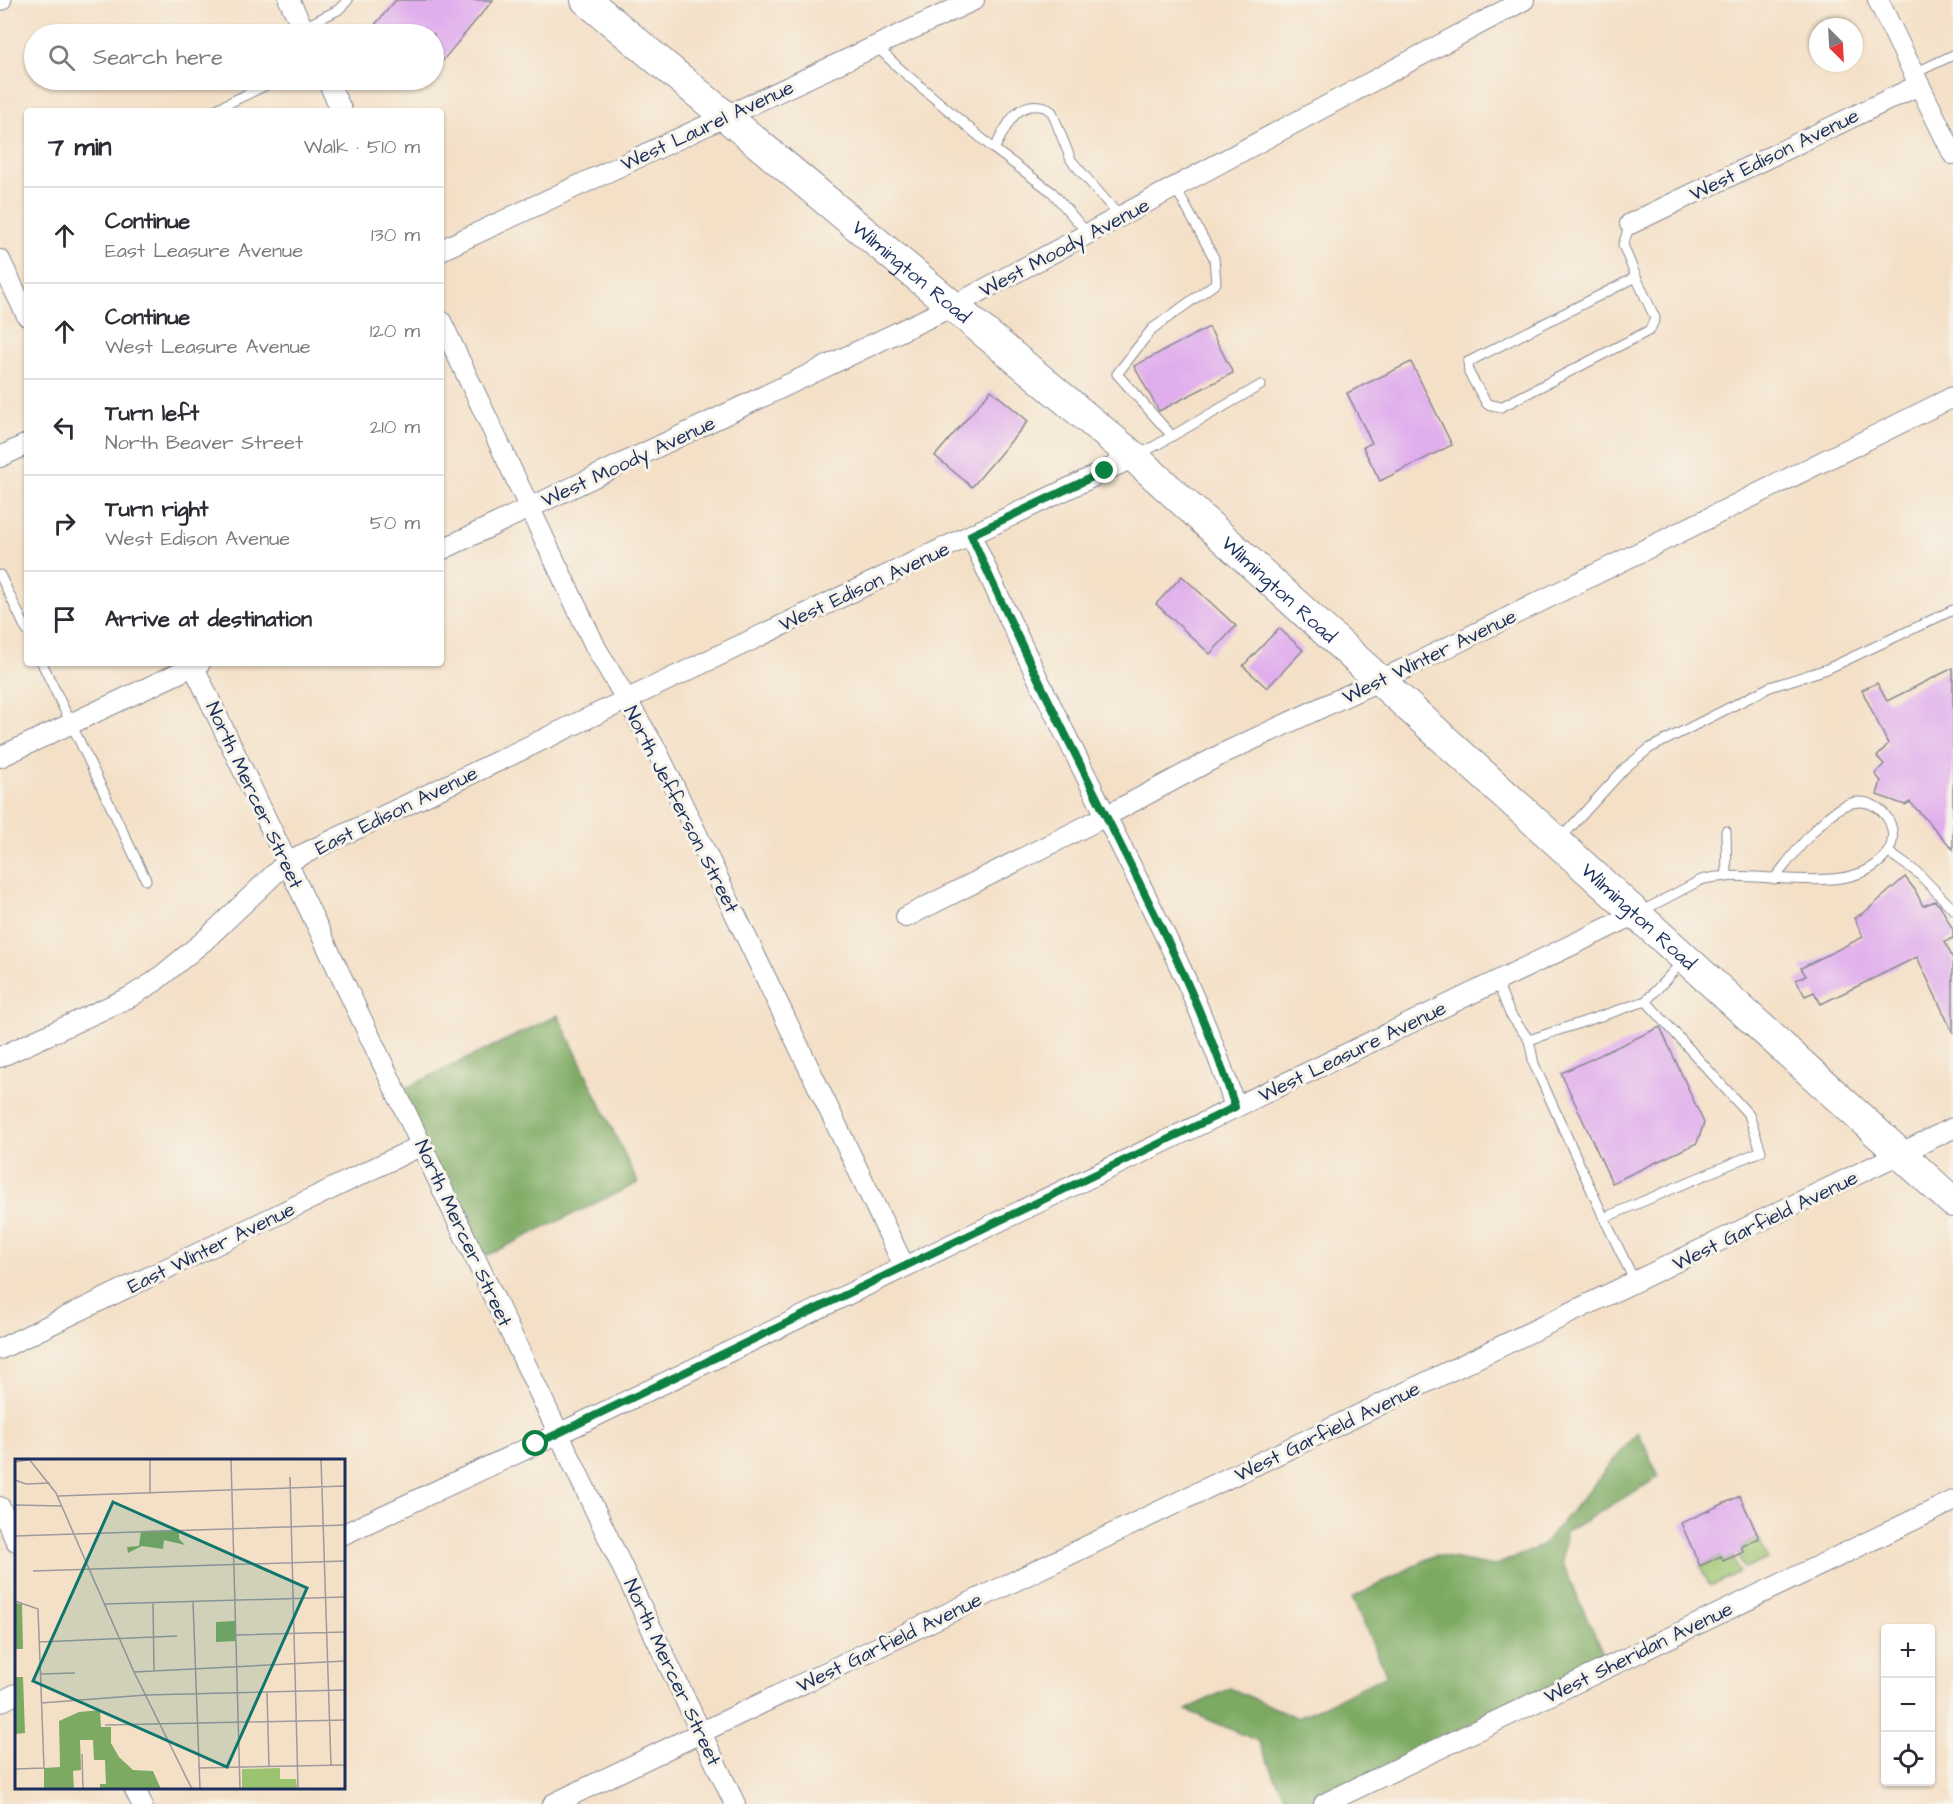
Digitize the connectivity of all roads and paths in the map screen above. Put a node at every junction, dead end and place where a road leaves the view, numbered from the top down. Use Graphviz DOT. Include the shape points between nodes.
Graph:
graph roads {
  1 [pos="289,0"];
  2 [pos="348,0"];
  3 [pos="974,0"];
  4 [pos="1524,0"];
  5 [pos="1878,0"];
  6 [pos="598,6"];
  7 [pos="301,24"];
  8 [pos="315,24"];
  9 [pos="876,46"];
  10 [pos="1953,55"];
  11 [pos="1916,79"];
  12 [pos="256,90"];
  13 [pos="332,90"];
  14 [pos="218,108"];
  15 [pos="341,108"];
  16 [pos="725,117"];
  17 [pos="994,148"];
  18 [pos="1953,154"];
  19 [pos="1175,187"];
  20 [pos="1120,217"];
  21 [pos="1630,224"];
  22 [pos="1088,234"];
  23 [pos="444,249"];
  24 [pos="0,260"];
  25 [pos="1636,277"];
  26 [pos="953,306"];
  27 [pos="24,310"];
  28 [pos="444,327"];
  29 [pos="1261,385"];
  30 [pos="1953,397"];
  31 [pos="1172,436"];
  32 [pos="24,445"];
  33 [pos="0,457"];
  34 [pos="1134,457"];
  35 [pos="530,508"];
  36 [pos="971,535"];
  37 [pos="444,549"];
  38 [pos="0,574"];
  39 [pos="1953,610"];
  40 [pos="24,625"];
  41 [pos="43,666"];
  42 [pos="191,666"];
  43 [pos="196,666"];
  44 [pos="1380,681"];
  45 [pos="626,699"];
  46 [pos="71,724"];
  47 [pos="0,757"];
  48 [pos="1106,816"];
  49 [pos="1726,831"];
  50 [pos="1557,842"];
  51 [pos="1888,852"];
  52 [pos="287,862"];
  53 [pos="1727,877"];
  54 [pos="1774,879"];
  55 [pos="146,880"];
  56 [pos="1953,909"];
  57 [pos="1636,914"];
  58 [pos="906,917"];
  59 [pos="1685,959"];
  60 [pos="1497,982"];
  61 [pos="1646,1000"];
  62 [pos="1529,1040"];
  63 [pos="0,1057"];
  64 [pos="1235,1107"];
  65 [pos="1953,1128"];
  66 [pos="422,1145"];
  67 [pos="1900,1155"];
  68 [pos="1953,1202"];
  69 [pos="1604,1218"];
  70 [pos="904,1266"];
  71 [pos="1635,1282"];
  72 [pos="0,1349"];
  73 [pos="559,1434"];
  74 [pos="1953,1501"];
  75 [pos="0,1507"];
  76 [pos="345,1534"];
  77 [pos="15,1539"];
  78 [pos="15,1694"];
  79 [pos="0,1702"];
  80 [pos="701,1733"];
  81 [pos="134,1789"];
  82 [pos="142,1804"];
  83 [pos="553,1804"];
  84 [pos="735,1804"];
  85 [pos="1323,1804"];
  1 -- 7 [label="street"];
  2 -- 8 [label="lane"];
  3 -- 9 [label="street, West Laurel Avenue"];
  4 -- 19 [label="street, West Moody Avenue"];
  5 -- 11 [label="street"];
  6 -- 16 [label="main road, Wilmington Road"];
  9 -- 16 [label="street, West Laurel Avenue"];
  9 -- 17 [label="lane"];
  10 -- 11 [label="lane"];
  11 -- 18 [label="street"];
  11 -- 21 [label="street, West Edison Avenue"];
  12 -- 14 [label="lane"];
  13 -- 15 [label="street"];
  16 -- 23 [label="street, West Laurel Avenue"];
  16 -- 26 [label="main road, Wilmington Road"];
  17 -- 20 [label="lane" via="1016,111 1027,106 1046,107 1052,112 1071,160"];
  17 -- 22 [label="lane" via="1052,192"];
  19 -- 20 [label="street, West Moody Avenue"];
  19 -- 31 [label="lane" via="1214,258 1216,284 1152,329 1118,374"];
  20 -- 22 [label="street, West Moody Avenue"];
  21 -- 25 [label="lane" via="1623,245"];
  22 -- 26 [label="street, West Moody Avenue"];
  24 -- 27 [label="street"];
  25 -- 25 [label="lane" via="1468,362 1469,373 1487,404 1501,407 1650,330 1655,318"];
  26 -- 34 [label="main road, Wilmington Road"];
  26 -- 35 [label="street, West Moody Avenue"];
  28 -- 35 [label="street, North Jefferson Street"];
  29 -- 31 [label="lane"];
  30 -- 44 [label="street, West Winter Avenue"];
  31 -- 34 [label="lane"];
  32 -- 33 [label="street"];
  34 -- 36 [label="street, West Edison Avenue"];
  34 -- 44 [label="main road, Wilmington Road"];
  35 -- 37 [label="street, West Moody Avenue"];
  35 -- 45 [label="street, North Jefferson Street" via="596,648"];
  36 -- 45 [label="street, West Edison Avenue"];
  36 -- 48 [label="street" via="1006,615"];
  38 -- 40 [label="lane"];
  39 -- 50 [label="lane" via="1827,669 1770,687 1650,748 1626,767"];
  41 -- 46 [label="lane"];
  42 -- 46 [label="street"];
  43 -- 52 [label="street, North Mercer Street"];
  44 -- 48 [label="street, West Winter Avenue" via="1227,752"];
  44 -- 50 [label="main road, Wilmington Road"];
  45 -- 52 [label="street, East Edison Avenue"];
  45 -- 70 [label="street, North Jefferson Street" via="658,753"];
  46 -- 47 [label="street"];
  46 -- 55 [label="lane"];
  48 -- 58 [label="street, West Winter Avenue"];
  48 -- 64 [label="street" via="1204,1019"];
  49 -- 53 [label="lane"];
  50 -- 57 [label="main road, Wilmington Road"];
  51 -- 54 [label="lane" via="1857,874 1827,880"];
  51 -- 54 [label="lane" via="1892,834 1889,822 1870,802 1857,801 1828,816"];
  51 -- 56 [label="lane" via="1917,873"];
  52 -- 63 [label="street, East Edison Avenue" via="204,941 154,982"];
  52 -- 66 [label="street, North Mercer Street"];
  53 -- 54 [label="lane"];
  53 -- 57 [label="lane" via="1701,880"];
  57 -- 59 [label="main road, Wilmington Road"];
  57 -- 60 [label="street, West Leasure Avenue"];
  59 -- 61 [label="lane"];
  59 -- 67 [label="main road, Wilmington Road"];
  60 -- 62 [label="lane" via="1510,1014"];
  60 -- 64 [label="street, West Leasure Avenue"];
  61 -- 62 [label="lane"];
  61 -- 69 [label="lane" via="1749,1115 1761,1151"];
  62 -- 69 [label="lane" via="1534,1064"];
  64 -- 70 [label="street, West Leasure Avenue"];
  65 -- 67 [label="street, West Garfield Avenue"];
  66 -- 72 [label="street, East Winter Avenue"];
  66 -- 73 [label="street, North Mercer Street"];
  67 -- 68 [label="main road, Wilmington Road"];
  67 -- 71 [label="street, West Garfield Avenue"];
  69 -- 71 [label="lane"];
  70 -- 73 [label="street, West Leasure Avenue"];
  71 -- 80 [label="street, West Garfield Avenue"];
  73 -- 76 [label="street, West Leasure Avenue"];
  73 -- 80 [label="street, North Mercer Street"];
  74 -- 85 [label="street, West Sheridan Avenue"];
  75 -- 77 [label="street"];
  78 -- 79 [label="street"];
  80 -- 83 [label="street, West Garfield Avenue"];
  80 -- 84 [label="street, North Mercer Street"];
  81 -- 82 [label="street"];
}
